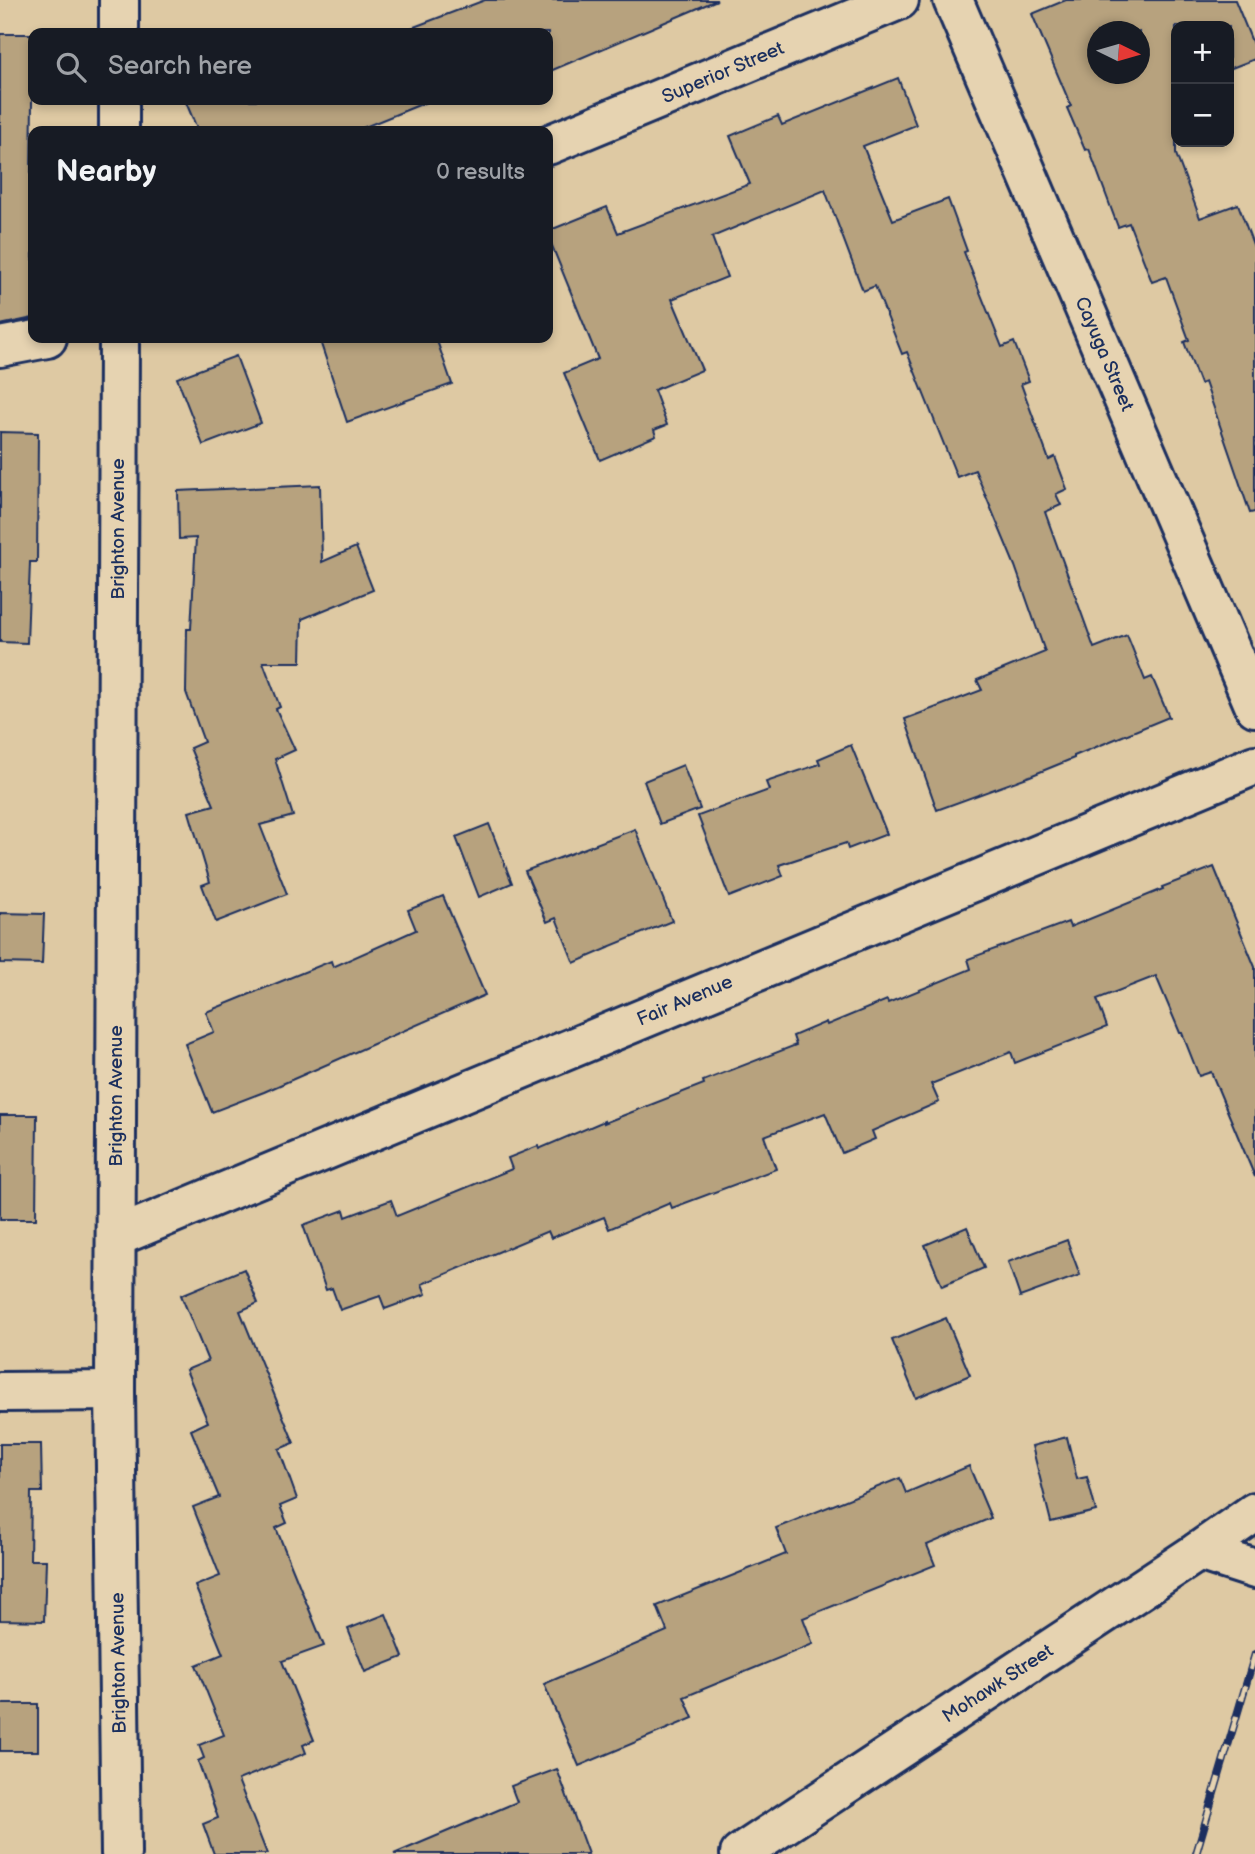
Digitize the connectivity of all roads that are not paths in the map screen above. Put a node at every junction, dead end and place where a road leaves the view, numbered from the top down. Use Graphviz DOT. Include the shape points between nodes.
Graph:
graph roads {
  1 [pos="119,0"];
  2 [pos="899,0"];
  3 [pos="953,0"];
  4 [pos="119,28"];
  5 [pos="119,105"];
  6 [pos="119,126"];
  7 [pos="553,143"];
  8 [pos="28,342"];
  9 [pos="119,343"];
  10 [pos="0,347"];
  11 [pos="1255,707"];
  12 [pos="1255,765"];
  13 [pos="116,1237"];
  14 [pos="115,1391"];
  15 [pos="0,1392"];
  16 [pos="1255,1512"];
  17 [pos="1199,1551"];
  18 [pos="1255,1569"];
  19 [pos="121,1854"];
  20 [pos="740,1854"];
  1 -- 4 [label="street"];
  2 -- 7 [label="street, Superior Street"];
  3 -- 11 [label="street, Cayuga Street"];
  5 -- 6 [label="street"];
  8 -- 10 [label="street"];
  9 -- 13 [label="street, Brighton Avenue"];
  12 -- 13 [label="street, Fair Avenue"];
  13 -- 14 [label="street, Brighton Avenue"];
  14 -- 15 [label="street"];
  14 -- 19 [label="street, Brighton Avenue"];
  16 -- 17 [label="street, Mohawk Street"];
  17 -- 18 [label="street"];
  17 -- 20 [label="street, Mohawk Street"];
}
